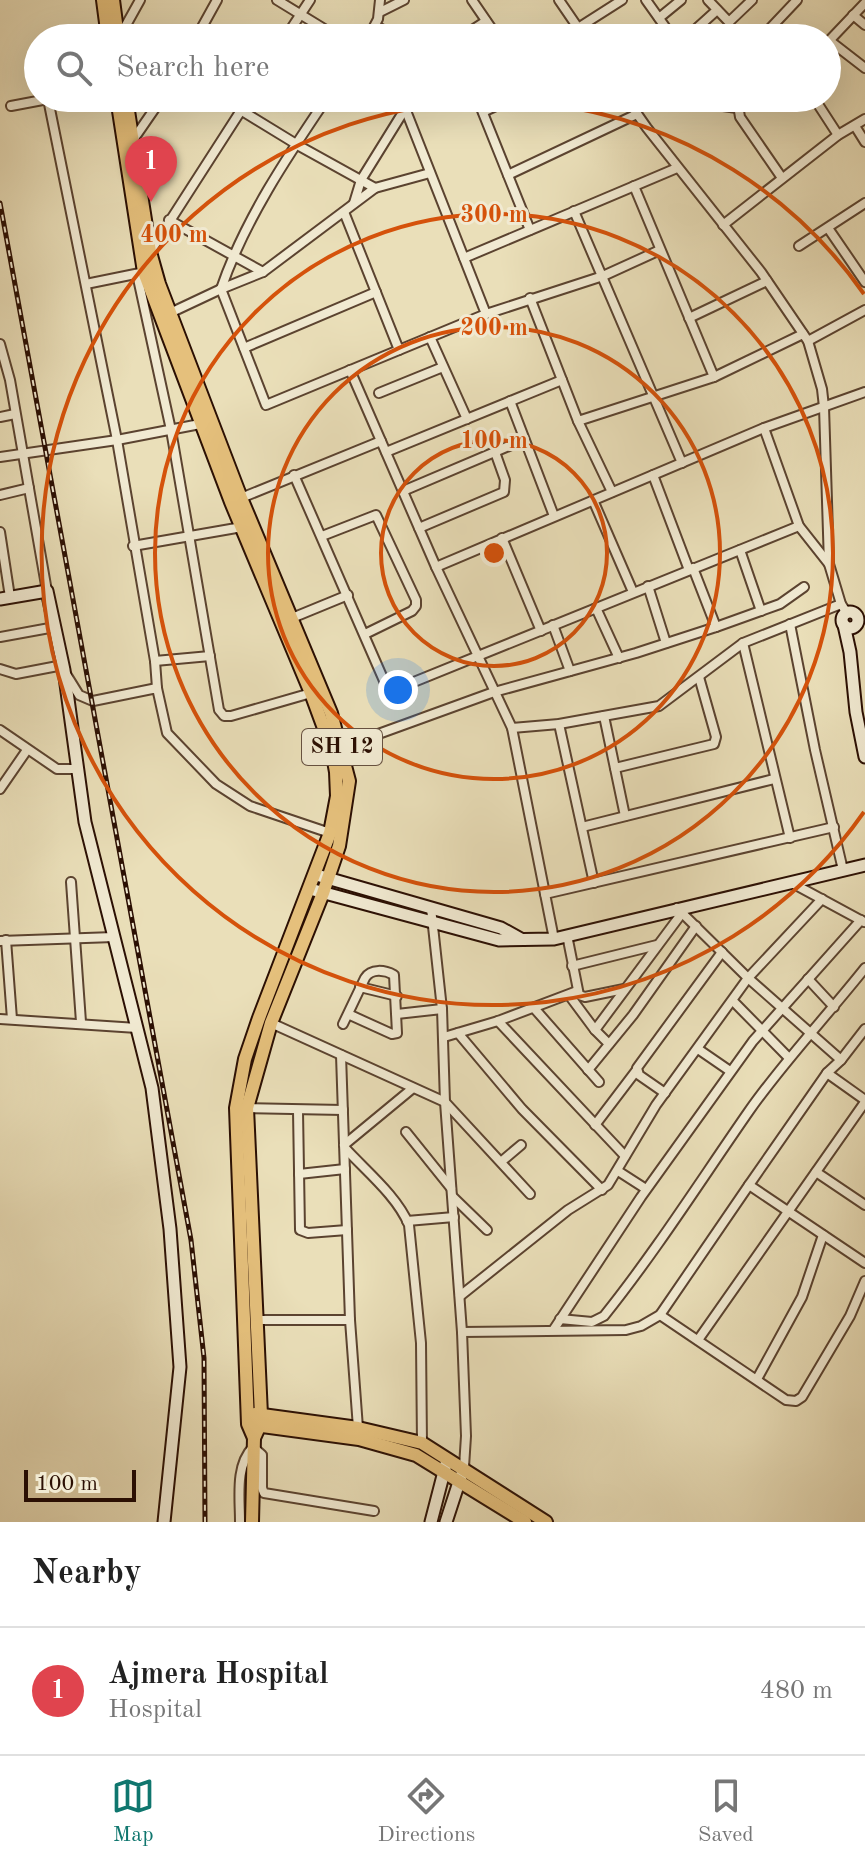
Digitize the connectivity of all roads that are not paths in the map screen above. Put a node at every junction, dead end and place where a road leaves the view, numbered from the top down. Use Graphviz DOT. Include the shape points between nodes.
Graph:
graph roads {
  1 [pos="103,0"];
  2 [pos="113,0"];
  3 [pos="140,0"];
  4 [pos="217,0"];
  5 [pos="277,0"];
  6 [pos="310,0"];
  7 [pos="380,0"];
  8 [pos="404,0"];
  9 [pos="472,0"];
  10 [pos="559,0"];
  11 [pos="622,0"];
  12 [pos="646,0"];
  13 [pos="681,0"];
  14 [pos="708,0"];
  15 [pos="724,0"];
  16 [pos="752,0"];
  17 [pos="797,0"];
  18 [pos="848,0"];
  19 [pos="717,9"];
  20 [pos="859,9"];
  21 [pos="380,12"];
  22 [pos="300,14"];
  23 [pos="659,18"];
  24 [pos="486,21"];
  25 [pos="112,24"];
  26 [pos="116,24"];
  27 [pos="125,24"];
  28 [pos="204,24"];
  29 [pos="294,24"];
  30 [pos="316,24"];
  31 [pos="377,24"];
  32 [pos="481,24"];
  33 [pos="488,24"];
  34 [pos="575,24"];
  35 [pos="584,24"];
  36 [pos="663,24"];
  37 [pos="701,24"];
  38 [pos="774,24"];
  39 [pos="865,25"];
  40 [pos="841,28"];
  41 [pos="841,51"];
  42 [pos="865,68"];
  43 [pos="24,103"];
  44 [pos="11,106"];
  45 [pos="53,112"];
  46 [pos="119,112"];
  47 [pos="128,112"];
  48 [pos="153,112"];
  49 [pos="241,112"];
  50 [pos="245,112"];
  51 [pos="317,112"];
  52 [pos="403,112"];
  53 [pos="406,112"];
  54 [pos="483,112"];
  55 [pos="739,112"];
  56 [pos="823,112"];
  57 [pos="637,114"];
  58 [pos="865,119"];
  59 [pos="855,126"];
  60 [pos="838,135"];
  61 [pos="133,141"];
  62 [pos="865,142"];
  63 [pos="295,144"];
  64 [pos="677,168"];
  65 [pos="430,173"];
  66 [pos="508,175"];
  67 [pos="782,178"];
  68 [pos="361,180"];
  69 [pos="634,186"];
  70 [pos="375,188"];
  71 [pos="865,203"];
  72 [pos="353,204"];
  73 [pos="574,211"];
  74 [pos="344,212"];
  75 [pos="169,220"];
  76 [pos="723,225"];
  77 [pos="828,228"];
  78 [pos="530,230"];
  79 [pos="799,246"];
  80 [pos="660,250"];
  81 [pos="150,252"];
  82 [pos="232,255"];
  83 [pos="464,258"];
  84 [pos="263,272"];
  85 [pos="141,273"];
  86 [pos="603,276"];
  87 [pos="767,281"];
  88 [pos="865,282"];
  89 [pos="86,284"];
  90 [pos="221,289"];
  91 [pos="376,292"];
  92 [pos="530,298"];
  93 [pos="865,310"];
  94 [pos="170,313"];
  95 [pos="486,314"];
  96 [pos="689,318"];
  97 [pos="430,337"];
  98 [pos="805,338"];
  99 [pos="0,344"];
  100 [pos="244,348"];
  101 [pos="399,350"];
  102 [pos="443,367"];
  103 [pos="350,370"];
  104 [pos="714,377"];
  105 [pos="5,380"];
  106 [pos="562,380"];
  107 [pos="865,392"];
  108 [pos="379,393"];
  109 [pos="654,396"];
  110 [pos="510,401"];
  111 [pos="824,407"];
  112 [pos="15,414"];
  113 [pos="0,417"];
  114 [pos="467,419"];
  115 [pos="578,421"];
  116 [pos="200,424"];
  117 [pos="764,428"];
  118 [pos="171,430"];
  119 [pos="117,440"];
  120 [pos="523,440"];
  121 [pos="381,441"];
  122 [pos="386,452"];
  123 [pos="495,452"];
  124 [pos="23,453"];
  125 [pos="0,457"];
  126 [pos="682,463"];
  127 [pos="294,475"];
  128 [pos="653,475"];
  129 [pos="29,488"];
  130 [pos="403,491"];
  131 [pos="612,492"];
  132 [pos="0,495"];
  133 [pos="241,498"];
  134 [pos="593,500"];
  135 [pos="554,516"];
  136 [pos="799,526"];
  137 [pos="242,527"];
  138 [pos="419,528"];
  139 [pos="0,532"];
  140 [pos="191,536"];
  141 [pos="322,536"];
  142 [pos="502,538"];
  143 [pos="133,546"];
  144 [pos="740,550"];
  145 [pos="2,560"];
  146 [pos="829,564"];
  147 [pos="436,567"];
  148 [pos="691,569"];
  149 [pos="648,586"];
  150 [pos="804,587"];
  151 [pos="47,591"];
  152 [pos="633,592"];
  153 [pos="348,595"];
  154 [pos="5,598"];
  155 [pos="865,605"];
  156 [pos="596,608"];
  157 [pos="761,611"];
  158 [pos="847,613"];
  159 [pos="292,618"];
  160 [pos="790,624"];
  161 [pos="553,625"];
  162 [pos="55,627"];
  163 [pos="716,627"];
  164 [pos="541,631"];
  165 [pos="365,634"];
  166 [pos="0,637"];
  167 [pos="666,643"];
  168 [pos="743,643"];
  169 [pos="210,656"];
  170 [pos="477,657"];
  171 [pos="619,658"];
  172 [pos="155,661"];
  173 [pos="63,668"];
  174 [pos="0,669"];
  175 [pos="570,671"];
  176 [pos="699,677"];
  177 [pos="157,688"];
  178 [pos="311,693"];
  179 [pos="495,695"];
  180 [pos="604,716"];
  181 [pos="559,724"];
  182 [pos="512,728"];
  183 [pos="0,730"];
  184 [pos="337,748"];
  185 [pos="27,750"];
  186 [pos="865,757"];
  187 [pos="615,768"];
  188 [pos="78,769"];
  189 [pos="774,779"];
  190 [pos="0,789"];
  191 [pos="625,816"];
  192 [pos="582,827"];
  193 [pos="834,827"];
  194 [pos="330,833"];
  195 [pos="790,838"];
  196 [pos="865,866"];
  197 [pos="843,870"];
  198 [pos="322,876"];
  199 [pos="71,882"];
  200 [pos="791,882"];
  201 [pos="594,883"];
  202 [pos="310,889"];
  203 [pos="323,893"];
  204 [pos="545,894"];
  205 [pos="822,899"];
  206 [pos="431,908"];
  207 [pos="679,910"];
  208 [pos="863,921"];
  209 [pos="432,924"];
  210 [pos="696,926"];
  211 [pos="567,935"];
  212 [pos="114,937"];
  213 [pos="74,938"];
  214 [pos="521,939"];
  215 [pos="554,939"];
  216 [pos="3,940"];
  217 [pos="658,945"];
  218 [pos="722,952"];
  219 [pos="572,966"];
  220 [pos="865,968"];
  221 [pos="748,978"];
  222 [pos="808,979"];
  223 [pos="360,987"];
  224 [pos="625,989"];
  225 [pos="573,993"];
  226 [pos="397,996"];
  227 [pos="733,1001"];
  228 [pos="781,1007"];
  229 [pos="834,1007"];
  230 [pos="534,1008"];
  231 [pos="442,1009"];
  232 [pos="348,1014"];
  233 [pos="397,1014"];
  234 [pos="12,1019"];
  235 [pos="0,1021"];
  236 [pos="498,1021"];
  237 [pos="81,1022"];
  238 [pos="271,1023"];
  239 [pos="343,1024"];
  240 [pos="137,1028"];
  241 [pos="865,1029"];
  242 [pos="595,1030"];
  243 [pos="762,1030"];
  244 [pos="458,1033"];
  245 [pos="812,1034"];
  246 [pos="444,1037"];
  247 [pos="609,1044"];
  248 [pos="698,1049"];
  249 [pos="341,1055"];
  250 [pos="789,1058"];
  251 [pos="841,1060"];
  252 [pos="588,1070"];
  253 [pos="636,1071"];
  254 [pos="730,1071"];
  255 [pos="827,1073"];
  256 [pos="599,1082"];
  257 [pos="413,1088"];
  258 [pos="665,1093"];
  259 [pos="865,1101"];
  260 [pos="445,1102"];
  261 [pos="247,1108"];
  262 [pos="343,1110"];
  263 [pos="298,1111"];
  264 [pos="595,1125"];
  265 [pos="406,1132"];
  266 [pos="521,1145"];
  267 [pos="344,1146"];
  268 [pos="625,1156"];
  269 [pos="502,1161"];
  270 [pos="345,1169"];
  271 [pos="618,1171"];
  272 [pos="816,1172"];
  273 [pos="299,1174"];
  274 [pos="749,1185"];
  275 [pos="646,1189"];
  276 [pos="602,1190"];
  277 [pos="452,1193"];
  278 [pos="530,1194"];
  279 [pos="865,1205"];
  280 [pos="787,1211"];
  281 [pos="454,1217"];
  282 [pos="407,1221"];
  283 [pos="347,1230"];
  284 [pos="487,1230"];
  285 [pos="823,1235"];
  286 [pos="865,1263"];
  287 [pos="865,1281"];
  288 [pos="460,1296"];
  289 [pos="660,1315"];
  290 [pos="560,1319"];
  291 [pos="257,1320"];
  292 [pos="350,1320"];
  293 [pos="554,1329"];
  294 [pos="462,1332"];
  295 [pos="698,1340"];
  296 [pos="757,1379"];
  297 [pos="254,1420"];
  298 [pos="358,1428"];
  299 [pos="254,1443"];
  300 [pos="422,1443"];
  301 [pos="448,1458"];
  302 [pos="464,1467"];
  303 [pos="443,1472"];
  304 [pos="459,1482"];
  305 [pos="374,1511"];
  306 [pos="164,1522"];
  307 [pos="240,1522"];
  308 [pos="252,1522"];
  309 [pos="431,1522"];
  310 [pos="446,1522"];
  311 [pos="525,1522"];
  312 [pos="546,1522"];
  1 -- 25 [label="main road"];
  2 -- 26 [label="main road"];
  3 -- 27 [label="street"];
  4 -- 28 [label="street"];
  5 -- 22 [label="street"];
  6 -- 22 [label="street"];
  7 -- 21 [label="street"];
  8 -- 21 [label="street"];
  9 -- 24 [label="street"];
  10 -- 34 [label="street"];
  11 -- 35 [label="street"];
  12 -- 23 [label="street"];
  13 -- 23 [label="street"];
  14 -- 19 [label="street"];
  15 -- 19 [label="street"];
  16 -- 19 [label="street" via="731,21"];
  17 -- 38 [label="street"];
  18 -- 20 [label="street"];
  19 -- 37 [label="street"];
  20 -- 39 [label="street"];
  20 -- 40 [label="street"];
  21 -- 31 [label="street"];
  22 -- 29 [label="street"];
  22 -- 30 [label="street"];
  23 -- 36 [label="street"];
  24 -- 32 [label="street"];
  24 -- 33 [label="street"];
  41 -- 42 [label="street"];
  43 -- 44 [label="street"];
  45 -- 89 [label="street"];
  46 -- 85 [label="main road, SH 12"];
  47 -- 61 [label="main road, SH 12"];
  48 -- 61 [label="street"];
  49 -- 75 [label="street"];
  50 -- 63 [label="street"];
  51 -- 63 [label="street"];
  52 -- 68 [label="street"];
  53 -- 65 [label="street"];
  54 -- 66 [label="street"];
  55 -- 67 [label="street"];
  56 -- 60 [label="street"];
  57 -- 64 [label="street"];
  57 -- 66 [label="street"];
  58 -- 59 [label="street"];
  59 -- 60 [label="street"];
  59 -- 62 [label="street"];
  60 -- 67 [label="street"];
  61 -- 81 [label="main road, SH 12"];
  63 -- 68 [label="street"];
  63 -- 82 [label="street"];
  64 -- 69 [label="street"];
  64 -- 76 [label="street"];
  65 -- 70 [label="street"];
  65 -- 83 [label="street"];
  66 -- 78 [label="street"];
  67 -- 76 [label="street"];
  68 -- 70 [label="street"];
  68 -- 72 [label="street"];
  69 -- 73 [label="street"];
  69 -- 80 [label="street"];
  70 -- 72 [label="street"];
  71 -- 77 [label="street"];
  72 -- 74 [label="street"];
  73 -- 78 [label="street"];
  73 -- 86 [label="street"];
  74 -- 84 [label="street"];
  74 -- 91 [label="street"];
  75 -- 81 [label="street"];
  75 -- 82 [label="street"];
  76 -- 87 [label="street"];
  77 -- 79 [label="street"];
  77 -- 88 [label="street"];
  78 -- 83 [label="street"];
  80 -- 86 [label="street"];
  80 -- 96 [label="street"];
  81 -- 94 [label="main road, SH 12"];
  82 -- 84 [label="street"];
  82 -- 90 [label="street"];
  83 -- 95 [label="street"];
  84 -- 90 [label="street"];
  85 -- 89 [label="street"];
  85 -- 116 [label="main road, SH 12"];
  85 -- 118 [label="street"];
  86 -- 92 [label="street"];
  86 -- 109 [label="street"];
  87 -- 96 [label="street"];
  87 -- 98 [label="street"];
  89 -- 119 [label="street"];
  90 -- 94 [label="street"];
  90 -- 100 [label="street"];
  91 -- 100 [label="street"];
  91 -- 101 [label="street"];
  92 -- 95 [label="street"];
  92 -- 106 [label="street"];
  93 -- 98 [label="street"];
  94 -- 133 [label="main road, SH 12"];
  95 -- 97 [label="street"];
  96 -- 104 [label="street"];
  97 -- 101 [label="street"];
  97 -- 102 [label="street"];
  98 -- 104 [label="street"];
  98 -- 111 [label="street"];
  99 -- 105 [label="street"];
  100 -- 103 [label="street" via="266,405"];
  101 -- 103 [label="street"];
  102 -- 108 [label="street"];
  102 -- 114 [label="street"];
  103 -- 121 [label="street"];
  104 -- 109 [label="street"];
  105 -- 112 [label="street"];
  106 -- 110 [label="street"];
  106 -- 115 [label="street"];
  107 -- 111 [label="street"];
  109 -- 115 [label="street"];
  109 -- 126 [label="street"];
  110 -- 114 [label="street"];
  110 -- 120 [label="street"];
  111 -- 117 [label="street"];
  111 -- 146 [label="street"];
  112 -- 113 [label="street"];
  112 -- 124 [label="street"];
  114 -- 122 [label="street"];
  115 -- 131 [label="street"];
  116 -- 118 [label="street"];
  116 -- 137 [label="main road, SH 12"];
  117 -- 126 [label="street"];
  117 -- 136 [label="street"];
  118 -- 119 [label="street"];
  118 -- 140 [label="street"];
  119 -- 124 [label="street"];
  119 -- 143 [label="street"];
  120 -- 123 [label="street"];
  120 -- 135 [label="street"];
  121 -- 122 [label="street"];
  121 -- 127 [label="street"];
  122 -- 130 [label="street"];
  123 -- 130 [label="street"];
  123 -- 138 [label="street" via="504,492"];
  124 -- 125 [label="street"];
  124 -- 129 [label="street"];
  126 -- 128 [label="street"];
  127 -- 133 [label="street"];
  127 -- 141 [label="street"];
  128 -- 131 [label="street"];
  128 -- 148 [label="street"];
  129 -- 132 [label="street"];
  129 -- 151 [label="street"];
  130 -- 138 [label="street"];
  131 -- 134 [label="street"];
  133 -- 159 [label="main road, SH 12"];
  134 -- 135 [label="street"];
  134 -- 152 [label="street"];
  135 -- 142 [label="street"];
  136 -- 144 [label="street"];
  136 -- 146 [label="street"];
  137 -- 140 [label="street"];
  137 -- 178 [label="main road, SH 12"];
  138 -- 147 [label="street"];
  139 -- 145 [label="street"];
  140 -- 143 [label="street"];
  140 -- 169 [label="street"];
  141 -- 153 [label="street"];
  141 -- 165 [label="street" via="376,515 416,600 414,609"];
  142 -- 147 [label="street"];
  142 -- 164 [label="street"];
  143 -- 172 [label="street"];
  144 -- 148 [label="street"];
  144 -- 157 [label="street"];
  145 -- 154 [label="street"];
  146 -- 158 [label="street"];
  147 -- 170 [label="street"];
  148 -- 149 [label="street"];
  148 -- 163 [label="street"];
  149 -- 152 [label="street"];
  149 -- 167 [label="street"];
  150 -- 157 [label="street"];
  151 -- 154 [label="street"];
  151 -- 162 [label="street"];
  152 -- 156 [label="street"];
  153 -- 159 [label="street"];
  153 -- 165 [label="street"];
  155 -- 158 [label="street"];
  156 -- 161 [label="street"];
  156 -- 171 [label="street"];
  157 -- 163 [label="street"];
  158 -- 160 [label="street"];
  158 -- 186 [label="street"];
  159 -- 184 [label="main road, SH 12" via="322,688"];
  160 -- 168 [label="street"];
  160 -- 193 [label="street"];
  161 -- 164 [label="street"];
  161 -- 175 [label="street"];
  162 -- 166 [label="street"];
  162 -- 173 [label="street"];
  163 -- 167 [label="street"];
  164 -- 170 [label="street"];
  165 -- 170 [label="street" via="391,690"];
  167 -- 171 [label="street"];
  168 -- 176 [label="street"];
  168 -- 189 [label="street"];
  169 -- 172 [label="street"];
  169 -- 178 [label="street" via="224,716"];
  170 -- 179 [label="street"];
  171 -- 175 [label="street"];
  172 -- 177 [label="street"];
  173 -- 174 [label="street" via="16,674"];
  173 -- 177 [label="street" via="79,695 93,701"];
  173 -- 188 [label="street"];
  175 -- 179 [label="street"];
  176 -- 180 [label="street" via="659,706"];
  176 -- 187 [label="street" via="714,744"];
  177 -- 194 [label="street" via="167,733 216,784 250,806"];
  178 -- 184 [label="main road, SH 12"];
  179 -- 182 [label="street"];
  179 -- 184 [label="street"];
  180 -- 181 [label="street"];
  180 -- 187 [label="street"];
  181 -- 182 [label="street"];
  181 -- 192 [label="street"];
  182 -- 204 [label="street"];
  183 -- 185 [label="street"];
  184 -- 194 [label="main road, SH 12"];
  184 -- 198 [label="main road, SH 12" via="349,797 339,846"];
  185 -- 188 [label="street" via="60,769"];
  185 -- 190 [label="street"];
  187 -- 191 [label="street"];
  188 -- 212 [label="street" via="85,822"];
  189 -- 191 [label="street"];
  189 -- 195 [label="street"];
  191 -- 192 [label="street"];
  192 -- 201 [label="street"];
  193 -- 195 [label="street"];
  193 -- 197 [label="street"];
  194 -- 198 [label="main road, SH 12"];
  195 -- 201 [label="street"];
  196 -- 197 [label="street"];
  197 -- 200 [label="street"];
  198 -- 202 [label="main road, SH 12"];
  198 -- 203 [label="main road, SH 12"];
  198 -- 206 [label="street"];
  199 -- 213 [label="street"];
  200 -- 205 [label="street"];
  200 -- 207 [label="street"];
  201 -- 204 [label="street"];
  202 -- 203 [label="street"];
  202 -- 297 [label="main road, SH 12" via="254,1032 236,1108"];
  203 -- 209 [label="street"];
  203 -- 238 [label="main road, SH 12"];
  204 -- 215 [label="street"];
  205 -- 208 [label="street"];
  205 -- 221 [label="street"];
  206 -- 209 [label="street"];
  206 -- 214 [label="street"];
  207 -- 210 [label="street"];
  207 -- 211 [label="street"];
  207 -- 217 [label="street"];
  208 -- 222 [label="street"];
  209 -- 214 [label="street" via="499,940"];
  209 -- 231 [label="street"];
  210 -- 218 [label="street"];
  210 -- 247 [label="street"];
  211 -- 215 [label="street"];
  211 -- 219 [label="street"];
  212 -- 213 [label="street"];
  212 -- 240 [label="street"];
  213 -- 216 [label="street"];
  213 -- 237 [label="street"];
  214 -- 215 [label="street"];
  216 -- 234 [label="street"];
  217 -- 219 [label="street"];
  217 -- 224 [label="street"];
  218 -- 221 [label="street"];
  218 -- 253 [label="street"];
  219 -- 225 [label="street"];
  220 -- 229 [label="street"];
  221 -- 227 [label="street"];
  221 -- 228 [label="street"];
  222 -- 228 [label="street"];
  222 -- 229 [label="street"];
  223 -- 226 [label="street"];
  223 -- 226 [label="street" via="370,972 389,973 396,978"];
  223 -- 232 [label="street"];
  224 -- 225 [label="street" via="585,997"];
  224 -- 242 [label="street"];
  225 -- 230 [label="street"];
  225 -- 242 [label="street"];
  226 -- 233 [label="street"];
  227 -- 243 [label="street"];
  227 -- 248 [label="street"];
  228 -- 243 [label="street"];
  228 -- 245 [label="street"];
  229 -- 245 [label="street"];
  230 -- 236 [label="street"];
  230 -- 252 [label="street"];
  231 -- 233 [label="street"];
  231 -- 246 [label="street"];
  232 -- 233 [label="street" via="394,1034"];
  232 -- 239 [label="street"];
  234 -- 235 [label="street"];
  234 -- 237 [label="street"];
  236 -- 244 [label="street"];
  236 -- 264 [label="street"];
  237 -- 240 [label="street"];
  238 -- 249 [label="street"];
  238 -- 261 [label="main road, SH 12"];
  240 -- 306 [label="street" via="152,1088 170,1229 180,1367"];
  241 -- 251 [label="street"];
  242 -- 247 [label="street"];
  243 -- 250 [label="street"];
  243 -- 254 [label="street"];
  244 -- 246 [label="street"];
  244 -- 276 [label="street" via="522,1109"];
  245 -- 250 [label="street"];
  245 -- 251 [label="street"];
  246 -- 260 [label="street"];
  247 -- 252 [label="street"];
  248 -- 254 [label="street"];
  248 -- 258 [label="street"];
  249 -- 257 [label="street"];
  249 -- 262 [label="street"];
  250 -- 290 [label="street" via="604,1316 592,1322"];
  251 -- 255 [label="street"];
  252 -- 256 [label="street"];
  253 -- 258 [label="street"];
  253 -- 264 [label="street"];
  254 -- 275 [label="street"];
  255 -- 259 [label="street"];
  255 -- 274 [label="street"];
  257 -- 260 [label="street"];
  257 -- 267 [label="street"];
  258 -- 268 [label="street"];
  259 -- 272 [label="street"];
  260 -- 269 [label="street"];
  260 -- 277 [label="street"];
  261 -- 263 [label="street"];
  261 -- 291 [label="main road, SH 12"];
  262 -- 263 [label="street"];
  262 -- 267 [label="street"];
  263 -- 273 [label="street"];
  264 -- 268 [label="street"];
  265 -- 277 [label="street"];
  266 -- 269 [label="street"];
  267 -- 270 [label="street"];
  267 -- 282 [label="street"];
  268 -- 271 [label="street"];
  269 -- 278 [label="street"];
  270 -- 273 [label="street"];
  270 -- 283 [label="street"];
  271 -- 275 [label="street"];
  271 -- 276 [label="street"];
  272 -- 279 [label="street"];
  272 -- 280 [label="street"];
  273 -- 283 [label="street" via="302,1232"];
  274 -- 280 [label="street"];
  274 -- 289 [label="street"];
  275 -- 290 [label="street"];
  276 -- 288 [label="street" via="568,1210"];
  277 -- 281 [label="street"];
  277 -- 284 [label="street"];
  280 -- 285 [label="street"];
  280 -- 295 [label="street"];
  281 -- 282 [label="street"];
  281 -- 288 [label="street"];
  282 -- 300 [label="street" via="421,1343"];
  283 -- 292 [label="street"];
  285 -- 286 [label="street"];
  285 -- 296 [label="street" via="806,1288"];
  287 -- 296 [label="street" via="802,1397 790,1401"];
  288 -- 294 [label="street"];
  289 -- 293 [label="street" via="626,1330"];
  289 -- 295 [label="street"];
  290 -- 293 [label="street"];
  291 -- 292 [label="street"];
  291 -- 297 [label="main road, SH 12"];
  292 -- 298 [label="street"];
  293 -- 294 [label="street"];
  294 -- 302 [label="street"];
  295 -- 296 [label="street"];
  297 -- 298 [label="main road"];
  297 -- 299 [label="main road"];
  297 -- 303 [label="main road" via="388,1446"];
  298 -- 300 [label="main road"];
  299 -- 305 [label="street" via="262,1455 264,1493"];
  299 -- 307 [label="street" via="242,1463"];
  299 -- 308 [label="main road"];
  300 -- 301 [label="main road"];
  301 -- 302 [label="main road"];
  301 -- 303 [label="street"];
  302 -- 304 [label="street"];
  302 -- 312 [label="main road"];
  303 -- 304 [label="main road"];
  303 -- 309 [label="street"];
  304 -- 310 [label="street"];
  304 -- 311 [label="main road"];
}
